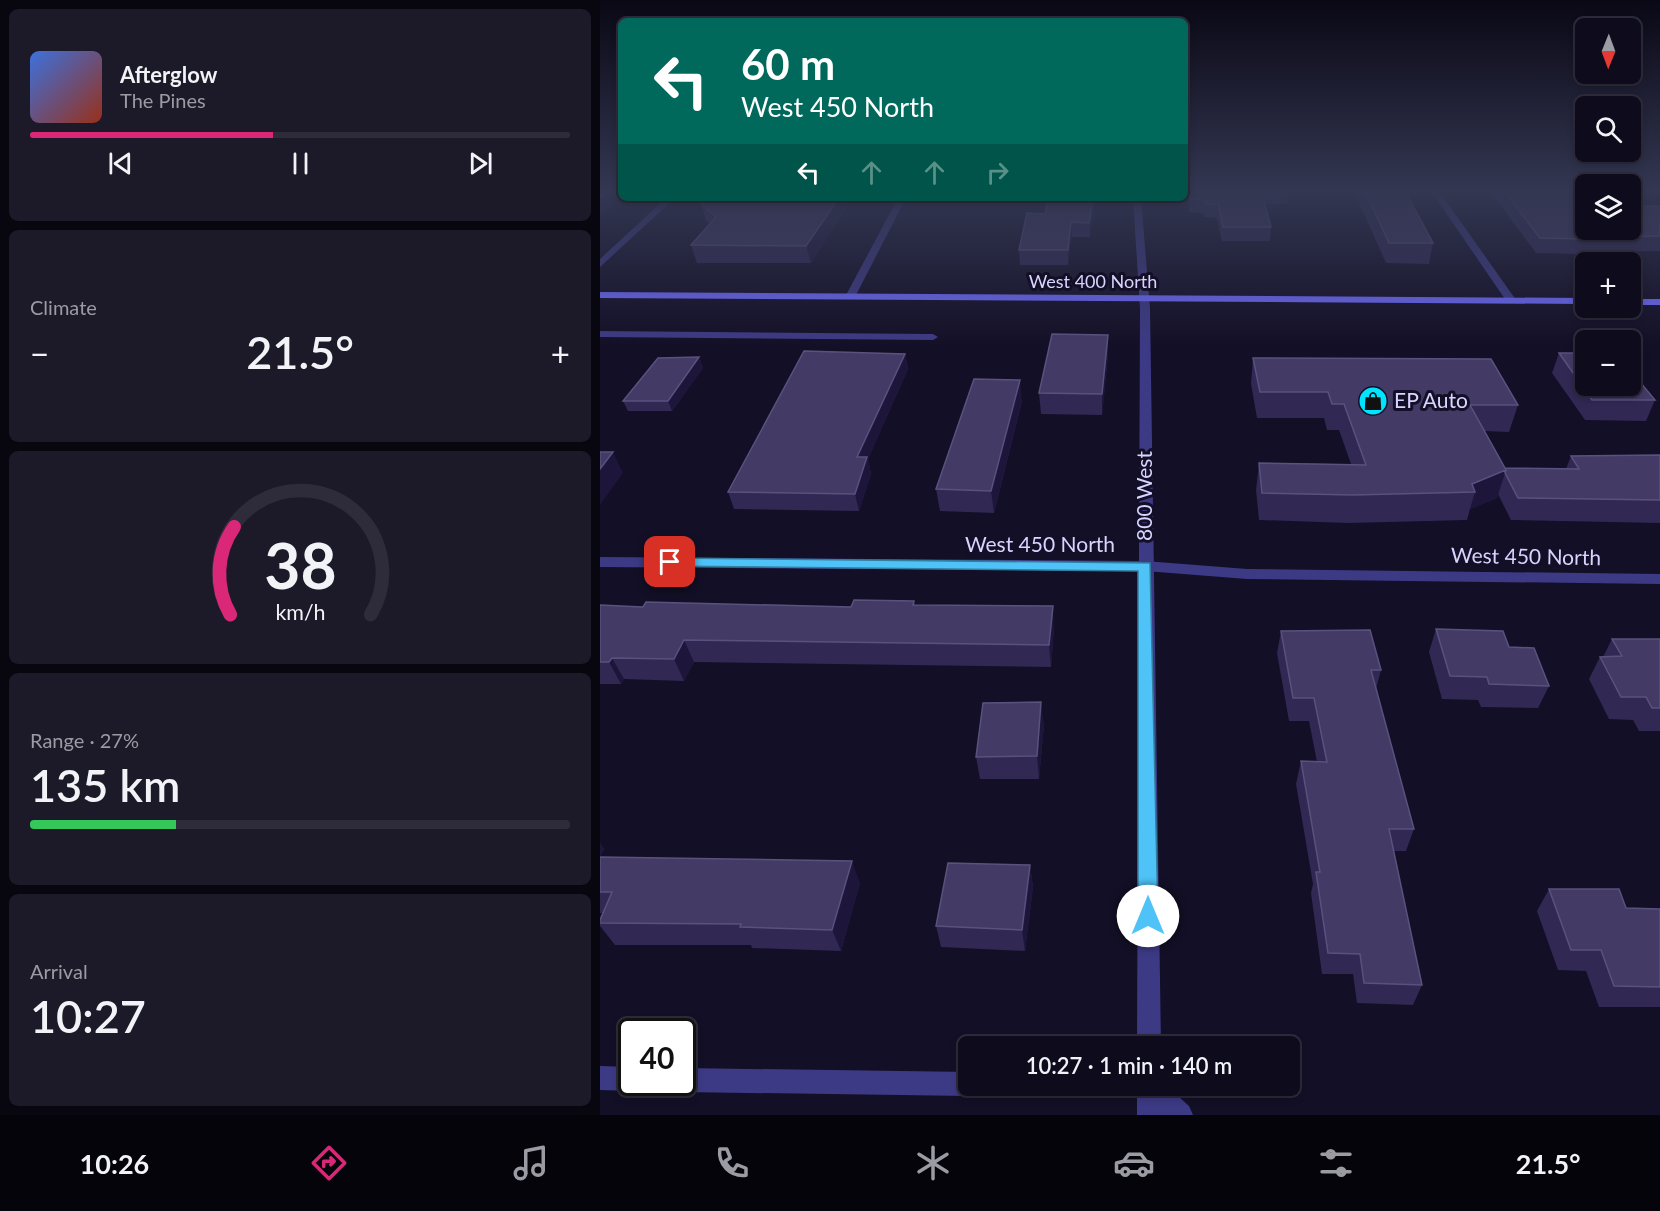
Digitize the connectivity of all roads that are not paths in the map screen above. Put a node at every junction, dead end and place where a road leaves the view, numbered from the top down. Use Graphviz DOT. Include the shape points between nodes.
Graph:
graph roads {
  1 [pos="623,243"];
  2 [pos="878,243"];
  3 [pos="1141,243"];
  4 [pos="1471,243"];
  5 [pos="600,264"];
  6 [pos="600,295"];
  7 [pos="850,297"];
  8 [pos="1145,299"];
  9 [pos="1511,300"];
  10 [pos="1575,301"];
  11 [pos="1641,302"];
  12 [pos="1660,302"];
  13 [pos="600,334"];
  14 [pos="933,337"];
  15 [pos="600,562"];
  16 [pos="1145,566"];
  17 [pos="1660,579"];
  18 [pos="1149,1036"];
  19 [pos="600,1078"];
  20 [pos="618,1079"];
  21 [pos="696,1080"];
  22 [pos="958,1084"];
  23 [pos="1149,1096"];
  24 [pos="1159,1096"];
  25 [pos="1150,1115"];
  26 [pos="1179,1115"];
  1 -- 5 [label="street"];
  2 -- 7 [label="street"];
  3 -- 8 [label="street, 800 West"];
  4 -- 9 [label="street"];
  6 -- 7 [label="main road, West 400 North"];
  7 -- 8 [label="main road, West 400 North"];
  8 -- 9 [label="main road, West 400 North"];
  8 -- 16 [label="street, 800 West"];
  9 -- 10 [label="main road, West 400 North"];
  11 -- 12 [label="main road"];
  13 -- 14 [label="street"];
  15 -- 16 [label="street, West 450 North"];
  16 -- 17 [label="street, West 450 North" via="1247,574"];
  16 -- 18 [label="street, 800 West"];
  19 -- 20 [label="street"];
  21 -- 22 [label="street"];
  23 -- 25 [label="street"];
  24 -- 26 [label="street"];
}
